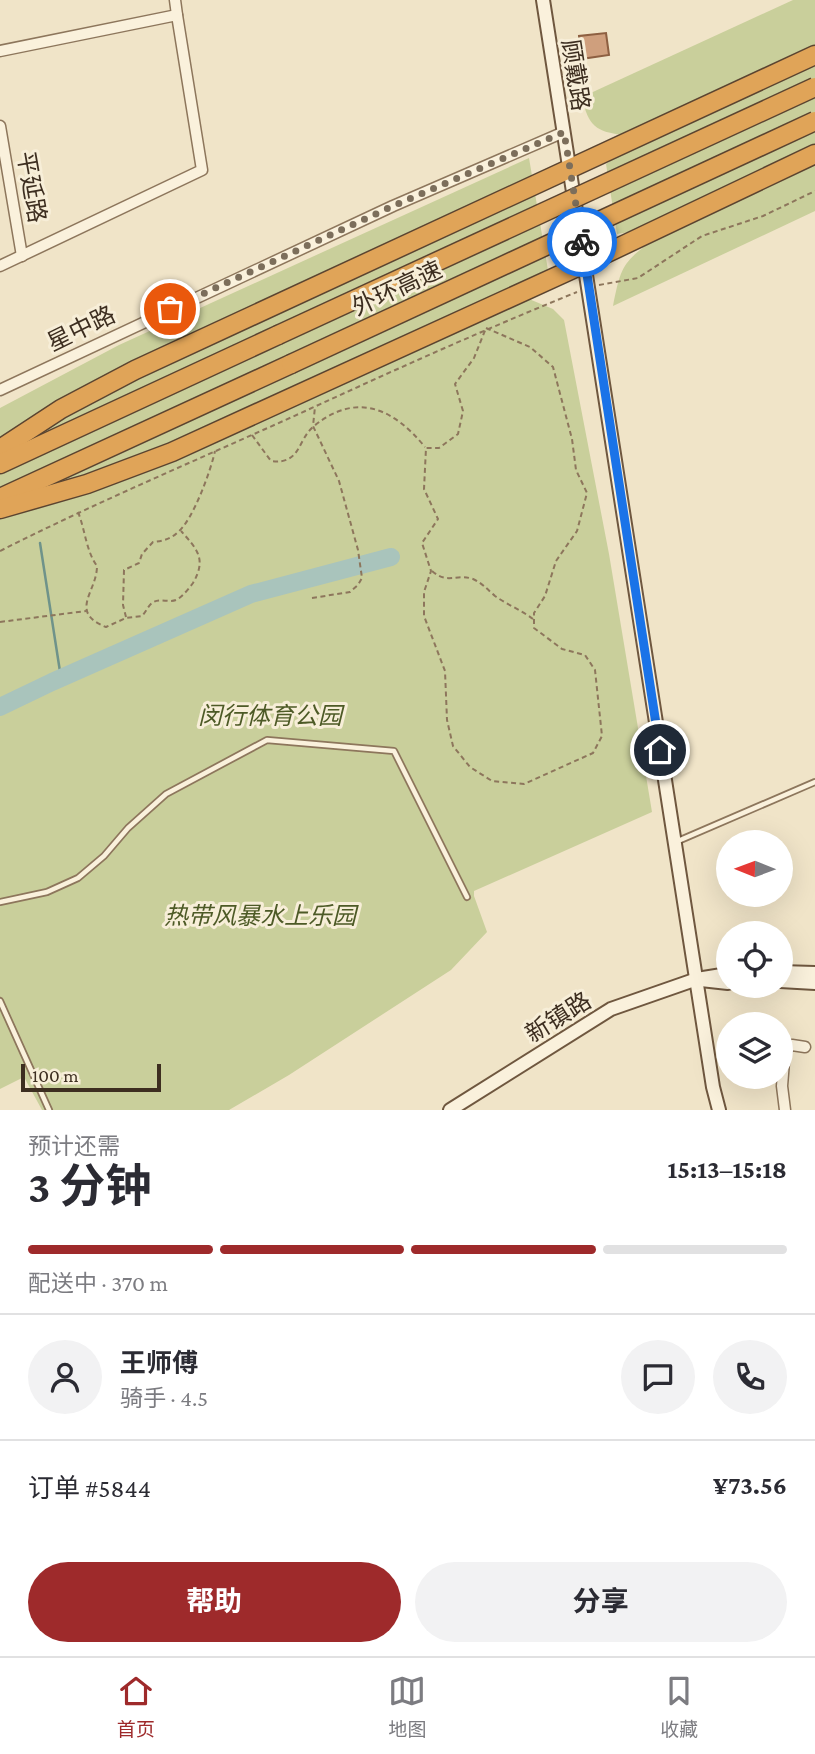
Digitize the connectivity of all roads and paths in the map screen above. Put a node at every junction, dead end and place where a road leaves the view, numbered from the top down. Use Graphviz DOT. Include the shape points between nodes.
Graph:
graph roads {
  1 [pos="175,0"];
  2 [pos="543,0"];
  3 [pos="177,15"];
  4 [pos="0,51"];
  5 [pos="815,55"];
  6 [pos="815,87"];
  7 [pos="815,121"];
  8 [pos="0,126"];
  9 [pos="564,132"];
  10 [pos="815,154"];
  11 [pos="570,169"];
  12 [pos="815,191"];
  13 [pos="22,256"];
  14 [pos="586,263"];
  15 [pos="0,266"];
  16 [pos="589,287"];
  17 [pos="486,328"];
  18 [pos="0,390"];
  19 [pos="315,406"];
  20 [pos="313,426"];
  21 [pos="251,434"];
  22 [pos="426,448"];
  23 [pos="0,449"];
  24 [pos="215,450"];
  25 [pos="0,464"];
  26 [pos="0,498"];
  27 [pos="0,509"];
  28 [pos="78,512"];
  29 [pos="181,530"];
  30 [pos="0,551"];
  31 [pos="431,570"];
  32 [pos="312,598"];
  33 [pos="87,611"];
  34 [pos="126,618"];
  35 [pos="534,619"];
  36 [pos="0,622"];
  37 [pos="815,782"];
  38 [pos="675,842"];
  39 [pos="467,897"];
  40 [pos="0,902"];
  41 [pos="793,972"];
  42 [pos="815,973"];
  43 [pos="716,976"];
  44 [pos="697,979"];
  45 [pos="716,981"];
  46 [pos="793,982"];
  47 [pos="815,984"];
  48 [pos="0,1001"];
  49 [pos="805,1047"];
  50 [pos="49,1110"];
  51 [pos="450,1110"];
  52 [pos="719,1110"];
  53 [pos="785,1110"];
  1 -- 3 [label="street"];
  2 -- 9 [label="main road, 顾戴路"];
  3 -- 4 [label="street"];
  3 -- 13 [label="street" via="202,170"];
  5 -- 11 [label="highway"];
  6 -- 25 [label="highway, 外环高速, bridge"];
  7 -- 26 [label="highway, 外环高速, bridge"];
  8 -- 13 [label="street, 平延路"];
  9 -- 11 [label="main road, 顾戴路"];
  9 -- 18 [label="street, 星中路" via="393,206"];
  10 -- 14 [label="highway"];
  11 -- 14 [label="main road, 顾戴路"];
  11 -- 23 [label="highway" via="135,370 61,409"];
  12 -- 16 [label="path" via="763,216 702,236 638,278"];
  13 -- 15 [label="street"];
  14 -- 16 [label="main road, 顾戴路"];
  14 -- 27 [label="highway" via="172,452 87,484"];
  16 -- 17 [label="path"];
  16 -- 38 [label="main road, 顾戴路"];
  17 -- 19 [label="path"];
  17 -- 22 [label="path" via="474,358 455,384 463,411 458,434 439,448"];
  17 -- 35 [label="path" via="530,347 553,367 576,470 587,494 577,531 556,561"];
  19 -- 20 [label="path"];
  19 -- 21 [label="path"];
  20 -- 21 [label="path" via="298,451 281,462 271,460"];
  20 -- 22 [label="path" via="351,408 368,407 395,418"];
  20 -- 32 [label="path" via="339,481 362,578 350,592"];
  21 -- 24 [label="path"];
  22 -- 31 [label="path" via="424,488 438,519 422,543"];
  24 -- 28 [label="path"];
  24 -- 29 [label="path"];
  28 -- 30 [label="path"];
  28 -- 33 [label="path" via="97,566"];
  29 -- 34 [label="path" via="153,542 139,563 124,570"];
  29 -- 34 [label="path" via="199,555 201,567 195,579 177,600 156,601 142,616"];
  31 -- 35 [label="path" via="439,577 470,578 484,584 496,597"];
  31 -- 35 [label="path" via="424,592 424,616 444,671 453,746 470,767 492,781 524,784 593,753 602,736 595,670 585,655 562,649 534,628"];
  33 -- 34 [label="path" via="106,627"];
  33 -- 36 [label="path"];
  37 -- 38 [label="lane"];
  38 -- 44 [label="main road, 顾戴路"];
  39 -- 40 [label="lane" via="394,751 267,740 166,794 78,878 47,892"];
  41 -- 42 [label="main road"];
  43 -- 44 [label="main road, 新镇路"];
  44 -- 45 [label="main road"];
  44 -- 51 [label="main road, 新镇路" via="611,1009"];
  44 -- 52 [label="main road, 顾戴路"];
  46 -- 47 [label="main road"];
  48 -- 50 [label="lane"];
  49 -- 53 [label="street" via="785,1049"];
}
